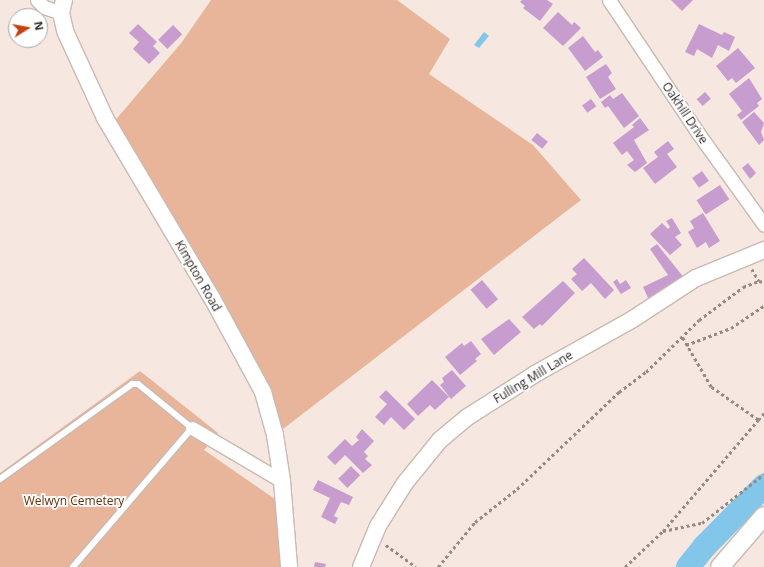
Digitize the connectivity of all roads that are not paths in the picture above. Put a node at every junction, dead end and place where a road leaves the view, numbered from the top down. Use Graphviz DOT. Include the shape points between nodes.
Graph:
graph roads {
  1 [pos="37,0"];
  2 [pos="609,0"];
  3 [pos="62,7"];
  4 [pos="764,225"];
  5 [pos="764,250"];
  6 [pos="192,428"];
  7 [pos="0,479"];
  8 [pos="282,481"];
  9 [pos="764,516"];
  10 [pos="73,567"];
  11 [pos="289,567"];
  12 [pos="361,567"];
  13 [pos="720,567"];
  1 -- 3 [label="street" via="44,7"];
  2 -- 4 [label="street, Oakhill Drive" via="698,133"];
  3 -- 8 [label="street, Kimpton Road" via="72,50 105,118 212,298 263,392 275,435"];
  5 -- 12 [label="street, Fulling Mill Lane" via="696,278 466,418 440,440 405,483 374,536"];
  6 -- 7 [label="lane" via="138,384 132,384"];
  6 -- 8 [label="street"];
  6 -- 10 [label="lane"];
  8 -- 11 [label="street, Kimpton Road"];
  9 -- 13 [label="main road"];
}
